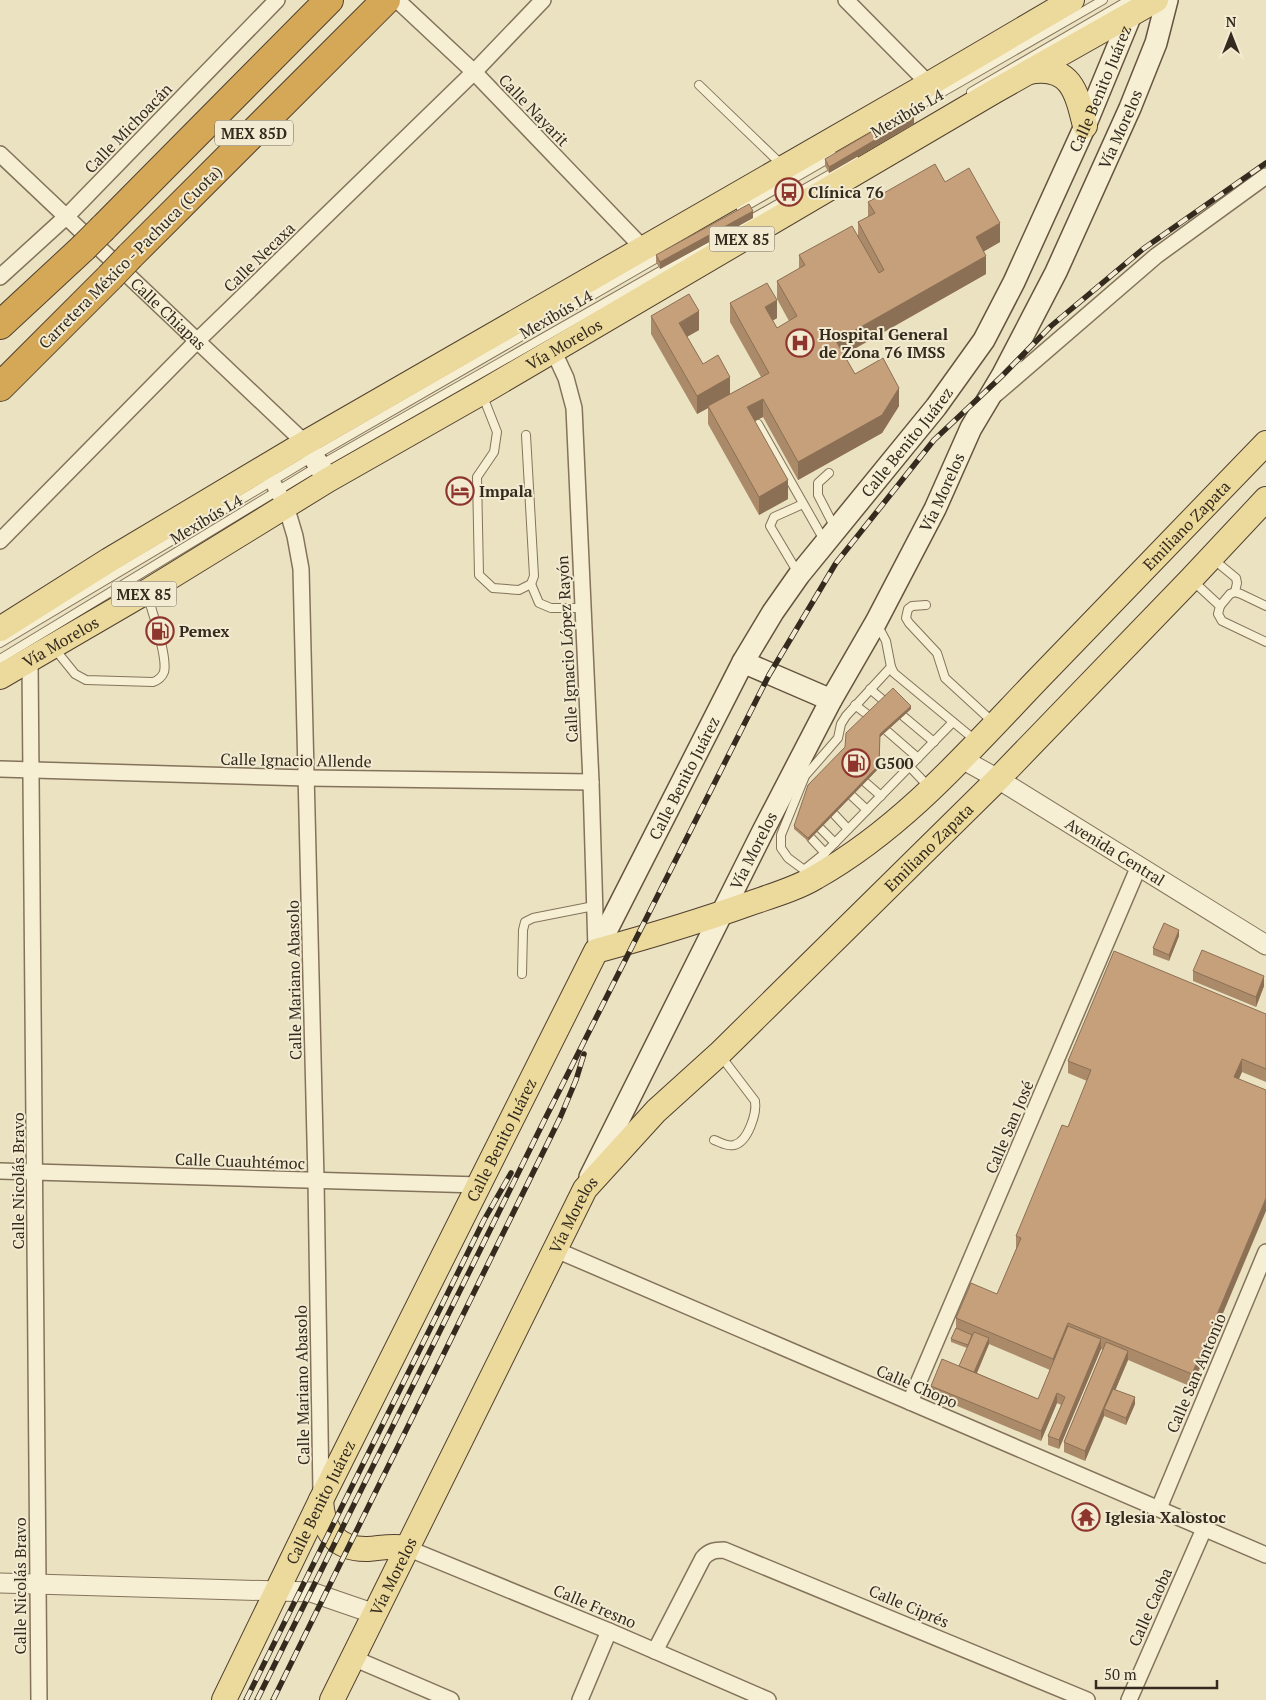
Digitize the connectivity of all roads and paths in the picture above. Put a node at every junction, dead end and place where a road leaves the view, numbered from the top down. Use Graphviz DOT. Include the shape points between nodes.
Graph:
graph roads {
  1 [pos="277,0"];
  2 [pos="329,0"];
  3 [pos="543,0"];
  4 [pos="846,0"];
  5 [pos="1072,0"];
  6 [pos="1103,0"];
  7 [pos="1156,0"];
  8 [pos="1167,0"];
  9 [pos="387,3"];
  10 [pos="1132,5"];
  11 [pos="474,72"];
  12 [pos="1029,72"];
  13 [pos="929,84"];
  14 [pos="700,85"];
  15 [pos="964,96"];
  16 [pos="896,118"];
  17 [pos="1085,126"];
  18 [pos="836,153"];
  19 [pos="0,154"];
  20 [pos="864,155"];
  21 [pos="784,167"];
  22 [pos="1266,176"];
  23 [pos="734,213"];
  24 [pos="67,216"];
  25 [pos="643,248"];
  26 [pos="675,248"];
  27 [pos="0,277"];
  28 [pos="0,325"];
  29 [pos="198,340"];
  30 [pos="552,350"];
  31 [pos="0,387"];
  32 [pos="481,393"];
  33 [pos="988,401"];
  34 [pos="758,424"];
  35 [pos="526,435"];
  36 [pos="1266,443"];
  37 [pos="317,461"];
  38 [pos="829,473"];
  39 [pos="275,487"];
  40 [pos="1266,500"];
  41 [pos="803,504"];
  42 [pos="830,536"];
  43 [pos="0,541"];
  44 [pos="1211,558"];
  45 [pos="799,574"];
  46 [pos="1191,579"];
  47 [pos="531,584"];
  48 [pos="146,592"];
  49 [pos="1235,592"];
  50 [pos="926,605"];
  51 [pos="1220,606"];
  52 [pos="1266,606"];
  53 [pos="583,608"];
  54 [pos="876,622"];
  55 [pos="0,629"];
  56 [pos="1266,642"];
  57 [pos="0,643"];
  58 [pos="53,647"];
  59 [pos="0,659"];
  60 [pos="30,661"];
  61 [pos="743,662"];
  62 [pos="890,667"];
  63 [pos="0,677"];
  64 [pos="870,689"];
  65 [pos="883,700"];
  66 [pos="844,704"];
  67 [pos="868,715"];
  68 [pos="903,716"];
  69 [pos="953,722"];
  70 [pos="995,724"];
  71 [pos="887,731"];
  72 [pos="934,742"];
  73 [pos="970,750"];
  74 [pos="918,758"];
  75 [pos="910,767"];
  76 [pos="0,769"];
  77 [pos="31,770"];
  78 [pos="805,776"];
  79 [pos="307,778"];
  80 [pos="998,779"];
  81 [pos="591,782"];
  82 [pos="866,782"];
  83 [pos="812,784"];
  84 [pos="930,789"];
  85 [pos="852,796"];
  86 [pos="881,796"];
  87 [pos="868,810"];
  88 [pos="834,814"];
  89 [pos="782,818"];
  90 [pos="796,824"];
  91 [pos="820,828"];
  92 [pos="848,829"];
  93 [pos="811,838"];
  94 [pos="835,843"];
  95 [pos="825,853"];
  96 [pos="1139,866"];
  97 [pos="810,873"];
  98 [pos="594,906"];
  99 [pos="722,913"];
  100 [pos="1266,945"];
  101 [pos="596,951"];
  102 [pos="522,974"];
  103 [pos="719,1054"];
  104 [pos="714,1140"];
  105 [pos="0,1171"];
  106 [pos="35,1172"];
  107 [pos="316,1180"];
  108 [pos="479,1185"];
  109 [pos="585,1189"];
  110 [pos="554,1249"];
  111 [pos="1266,1252"];
  112 [pos="910,1402"];
  113 [pos="321,1500"];
  114 [pos="1159,1508"];
  115 [pos="1204,1528"];
  116 [pos="407,1548"];
  117 [pos="1266,1555"];
  118 [pos="0,1584"];
  119 [pos="38,1584"];
  120 [pos="278,1590"];
  121 [pos="375,1614"];
  122 [pos="609,1631"];
  123 [pos="655,1651"];
  124 [pos="353,1658"];
  125 [pos="39,1700"];
  126 [pos="224,1700"];
  127 [pos="332,1700"];
  128 [pos="451,1700"];
  129 [pos="580,1700"];
  130 [pos="768,1700"];
  131 [pos="1088,1700"];
  132 [pos="1129,1700"];
  1 -- 24 [label="street, Calle Michoacán"];
  2 -- 28 [label="highway, MEX 85D, bridge" via="83,248"];
  3 -- 11 [label="street, Calle Necaxa"];
  4 -- 13 [label="street"];
  5 -- 13 [label="main road, Vía Morelos / MEX 85"];
  6 -- 16 [label="lane, Mexibús L4"];
  7 -- 10 [label="main road, Vía Morelos / MEX 85"];
  8 -- 33 [label="main road, Vía Morelos" via="1145,71 1078,226"];
  9 -- 11 [label="street, Calle Nayarit"];
  9 -- 31 [label="highway, Carretera México - Pachuca (Cuota) / MEX 85D, bridge"];
  10 -- 12 [label="main road, Vía Morelos / MEX 85"];
  10 -- 15 [label="lane, Mexibús L4"];
  10 -- 17 [label="main road, Calle Benito Juárez"];
  11 -- 25 [label="street, Calle Nayarit"];
  11 -- 29 [label="street, Calle Necaxa"];
  12 -- 17 [label="main road" via="1048,70 1065,78 1076,93"];
  12 -- 30 [label="main road, Vía Morelos / MEX 85"];
  13 -- 21 [label="main road, Vía Morelos / MEX 85"];
  14 -- 21 [label="lane"];
  17 -- 42 [label="main road, Calle Benito Juárez" via="984,340 936,407"];
  18 -- 23 [label="lane"];
  19 -- 24 [label="street, Calle Chiapas"];
  20 -- 37 [label="lane, Mexibús L4"];
  21 -- 25 [label="main road, Vía Morelos / MEX 85"];
  22 -- 33 [label="street" via="1156,256"];
  24 -- 27 [label="street, Calle Michoacán"];
  24 -- 29 [label="street, Calle Chiapas"];
  25 -- 37 [label="main road, Vía Morelos / MEX 85"];
  26 -- 37 [label="lane, Mexibús L4"];
  29 -- 37 [label="street, Calle Chiapas"];
  29 -- 43 [label="street, Calle Necaxa"];
  30 -- 32 [label="main road, Vía Morelos / MEX 85"];
  30 -- 53 [label="street, Calle Ignacio López Rayón" via="566,378 574,408"];
  32 -- 37 [label="main road, Vía Morelos / MEX 85"];
  32 -- 47 [label="lane" via="497,432 494,452 476,477 479,575 493,588 519,590"];
  33 -- 54 [label="main road, Vía Morelos" via="971,428 935,509"];
  34 -- 41 [label="lane"];
  35 -- 47 [label="lane" via="534,576"];
  36 -- 70 [label="main road, Emiliano Zapata"];
  37 -- 39 [label="main road, Vía Morelos / MEX 85"];
  37 -- 39 [label="main road, Vía Morelos / MEX 85"];
  38 -- 42 [label="lane" via="818,483 818,495"];
  39 -- 48 [label="main road, Vía Morelos / MEX 85"];
  39 -- 55 [label="main road, Vía Morelos / MEX 85"];
  39 -- 57 [label="lane, Mexibús L4"];
  39 -- 59 [label="lane, Mexibús L4"];
  39 -- 79 [label="street, Calle Mariano Abasolo" via="295,536 301,569"];
  40 -- 44 [label="main road, Emiliano Zapata"];
  41 -- 42 [label="lane"];
  41 -- 45 [label="lane" via="774,517 770,526"];
  42 -- 45 [label="main road, Calle Benito Juárez"];
  44 -- 46 [label="main road, Emiliano Zapata"];
  44 -- 49 [label="lane" via="1236,578"];
  45 -- 61 [label="main road, Calle Benito Juárez"];
  46 -- 51 [label="lane"];
  46 -- 80 [label="main road, Emiliano Zapata"];
  47 -- 53 [label="lane" via="539,603 551,608"];
  48 -- 58 [label="main road, Vía Morelos / MEX 85"];
  48 -- 58 [label="lane" via="164,660 164,673 157,681 86,680 75,674"];
  49 -- 51 [label="lane"];
  49 -- 52 [label="lane"];
  50 -- 70 [label="lane" via="908,609 906,618 937,653 945,678"];
  51 -- 56 [label="lane" via="1218,614 1222,621"];
  53 -- 81 [label="street, Calle Ignacio López Rayón"];
  54 -- 62 [label="lane" via="886,640"];
  54 -- 66 [label="main road, Vía Morelos"];
  58 -- 60 [label="main road, Vía Morelos / MEX 85"];
  60 -- 63 [label="main road, Vía Morelos / MEX 85"];
  60 -- 77 [label="street, Calle Nicolás Bravo"];
  61 -- 66 [label="main road"];
  61 -- 101 [label="main road, Calle Benito Juárez"];
  62 -- 64 [label="lane"];
  62 -- 69 [label="lane"];
  64 -- 65 [label="lane"];
  64 -- 66 [label="lane"];
  66 -- 67 [label="lane"];
  66 -- 78 [label="lane" via="838,738 832,750"];
  66 -- 89 [label="main road, Vía Morelos"];
  68 -- 72 [label="lane"];
  69 -- 72 [label="lane"];
  69 -- 73 [label="lane"];
  70 -- 73 [label="main road, Emiliano Zapata"];
  71 -- 74 [label="lane"];
  72 -- 74 [label="lane"];
  73 -- 80 [label="street, Avenida Central"];
  73 -- 84 [label="main road, Emiliano Zapata"];
  74 -- 75 [label="lane"];
  75 -- 84 [label="lane"];
  75 -- 86 [label="lane"];
  76 -- 77 [label="street, Calle Ignacio Allende"];
  77 -- 79 [label="street, Calle Ignacio Allende"];
  77 -- 106 [label="street, Calle Nicolás Bravo"];
  78 -- 83 [label="lane"];
  78 -- 89 [label="lane" via="798,805"];
  79 -- 81 [label="street, Calle Ignacio Allende"];
  79 -- 107 [label="street, Calle Mariano Abasolo"];
  80 -- 96 [label="street, Avenida Central"];
  80 -- 103 [label="main road, Emiliano Zapata"];
  81 -- 98 [label="street, Calle Ignacio López Rayón"];
  82 -- 86 [label="lane"];
  84 -- 97 [label="main road, Emiliano Zapata" via="876,837"];
  85 -- 87 [label="lane"];
  86 -- 87 [label="lane"];
  87 -- 92 [label="lane"];
  88 -- 92 [label="lane"];
  89 -- 90 [label="lane"];
  89 -- 97 [label="lane" via="781,848 788,858"];
  89 -- 99 [label="main road, Vía Morelos"];
  91 -- 94 [label="lane"];
  92 -- 94 [label="lane"];
  93 -- 95 [label="lane"];
  94 -- 95 [label="lane"];
  95 -- 97 [label="lane"];
  96 -- 100 [label="street, Avenida Central"];
  96 -- 112 [label="street, Calle San José"];
  97 -- 99 [label="main road, Emiliano Zapata" via="781,892"];
  98 -- 101 [label="street, Calle Ignacio López Rayón"];
  98 -- 102 [label="lane" via="525,922"];
  99 -- 101 [label="main road, Emiliano Zapata"];
  99 -- 109 [label="main road, Vía Morelos"];
  101 -- 108 [label="main road, Calle Benito Juárez"];
  103 -- 104 [label="lane" via="755,1101 756,1109 741,1141 727,1145"];
  103 -- 109 [label="main road, Emiliano Zapata" via="656,1111"];
  105 -- 106 [label="street, Calle Cuauhtémoc"];
  106 -- 107 [label="street, Calle Cuauhtémoc"];
  106 -- 119 [label="street, Calle Nicolás Bravo"];
  107 -- 108 [label="street, Calle Cuauhtémoc"];
  107 -- 113 [label="street, Calle Mariano Abasolo"];
  108 -- 113 [label="main road, Calle Benito Juárez"];
  109 -- 110 [label="main road, Vía Morelos"];
  110 -- 112 [label="street, Calle Chopo"];
  110 -- 116 [label="main road, Vía Morelos"];
  111 -- 114 [label="street, Calle San Antonio"];
  112 -- 114 [label="street, Calle Chopo"];
  113 -- 116 [label="main road" via="326,1527 341,1544 361,1549"];
  113 -- 120 [label="main road, Calle Benito Juárez"];
  114 -- 115 [label="street, Calle Chopo"];
  115 -- 117 [label="street, Calle Chopo"];
  115 -- 132 [label="street, Calle Caoba"];
  116 -- 121 [label="main road, Vía Morelos"];
  116 -- 122 [label="street, Calle Fresno"];
  118 -- 119 [label="street, Calle Benito Juárez"];
  119 -- 120 [label="street, Calle Benito Juárez"];
  119 -- 125 [label="street, Calle Nicolás Bravo"];
  120 -- 121 [label="street, Calle Benito Juárez" via="311,1592"];
  120 -- 126 [label="main road, Calle Benito Juárez"];
  121 -- 124 [label="main road, Vía Morelos"];
  122 -- 123 [label="street, Calle Fresno"];
  122 -- 129 [label="street"];
  123 -- 130 [label="street, Calle Fresno"];
  123 -- 131 [label="street, Calle Ciprés" via="703,1558 715,1550 732,1552"];
  124 -- 127 [label="main road, Vía Morelos"];
  124 -- 128 [label="street"];
}
